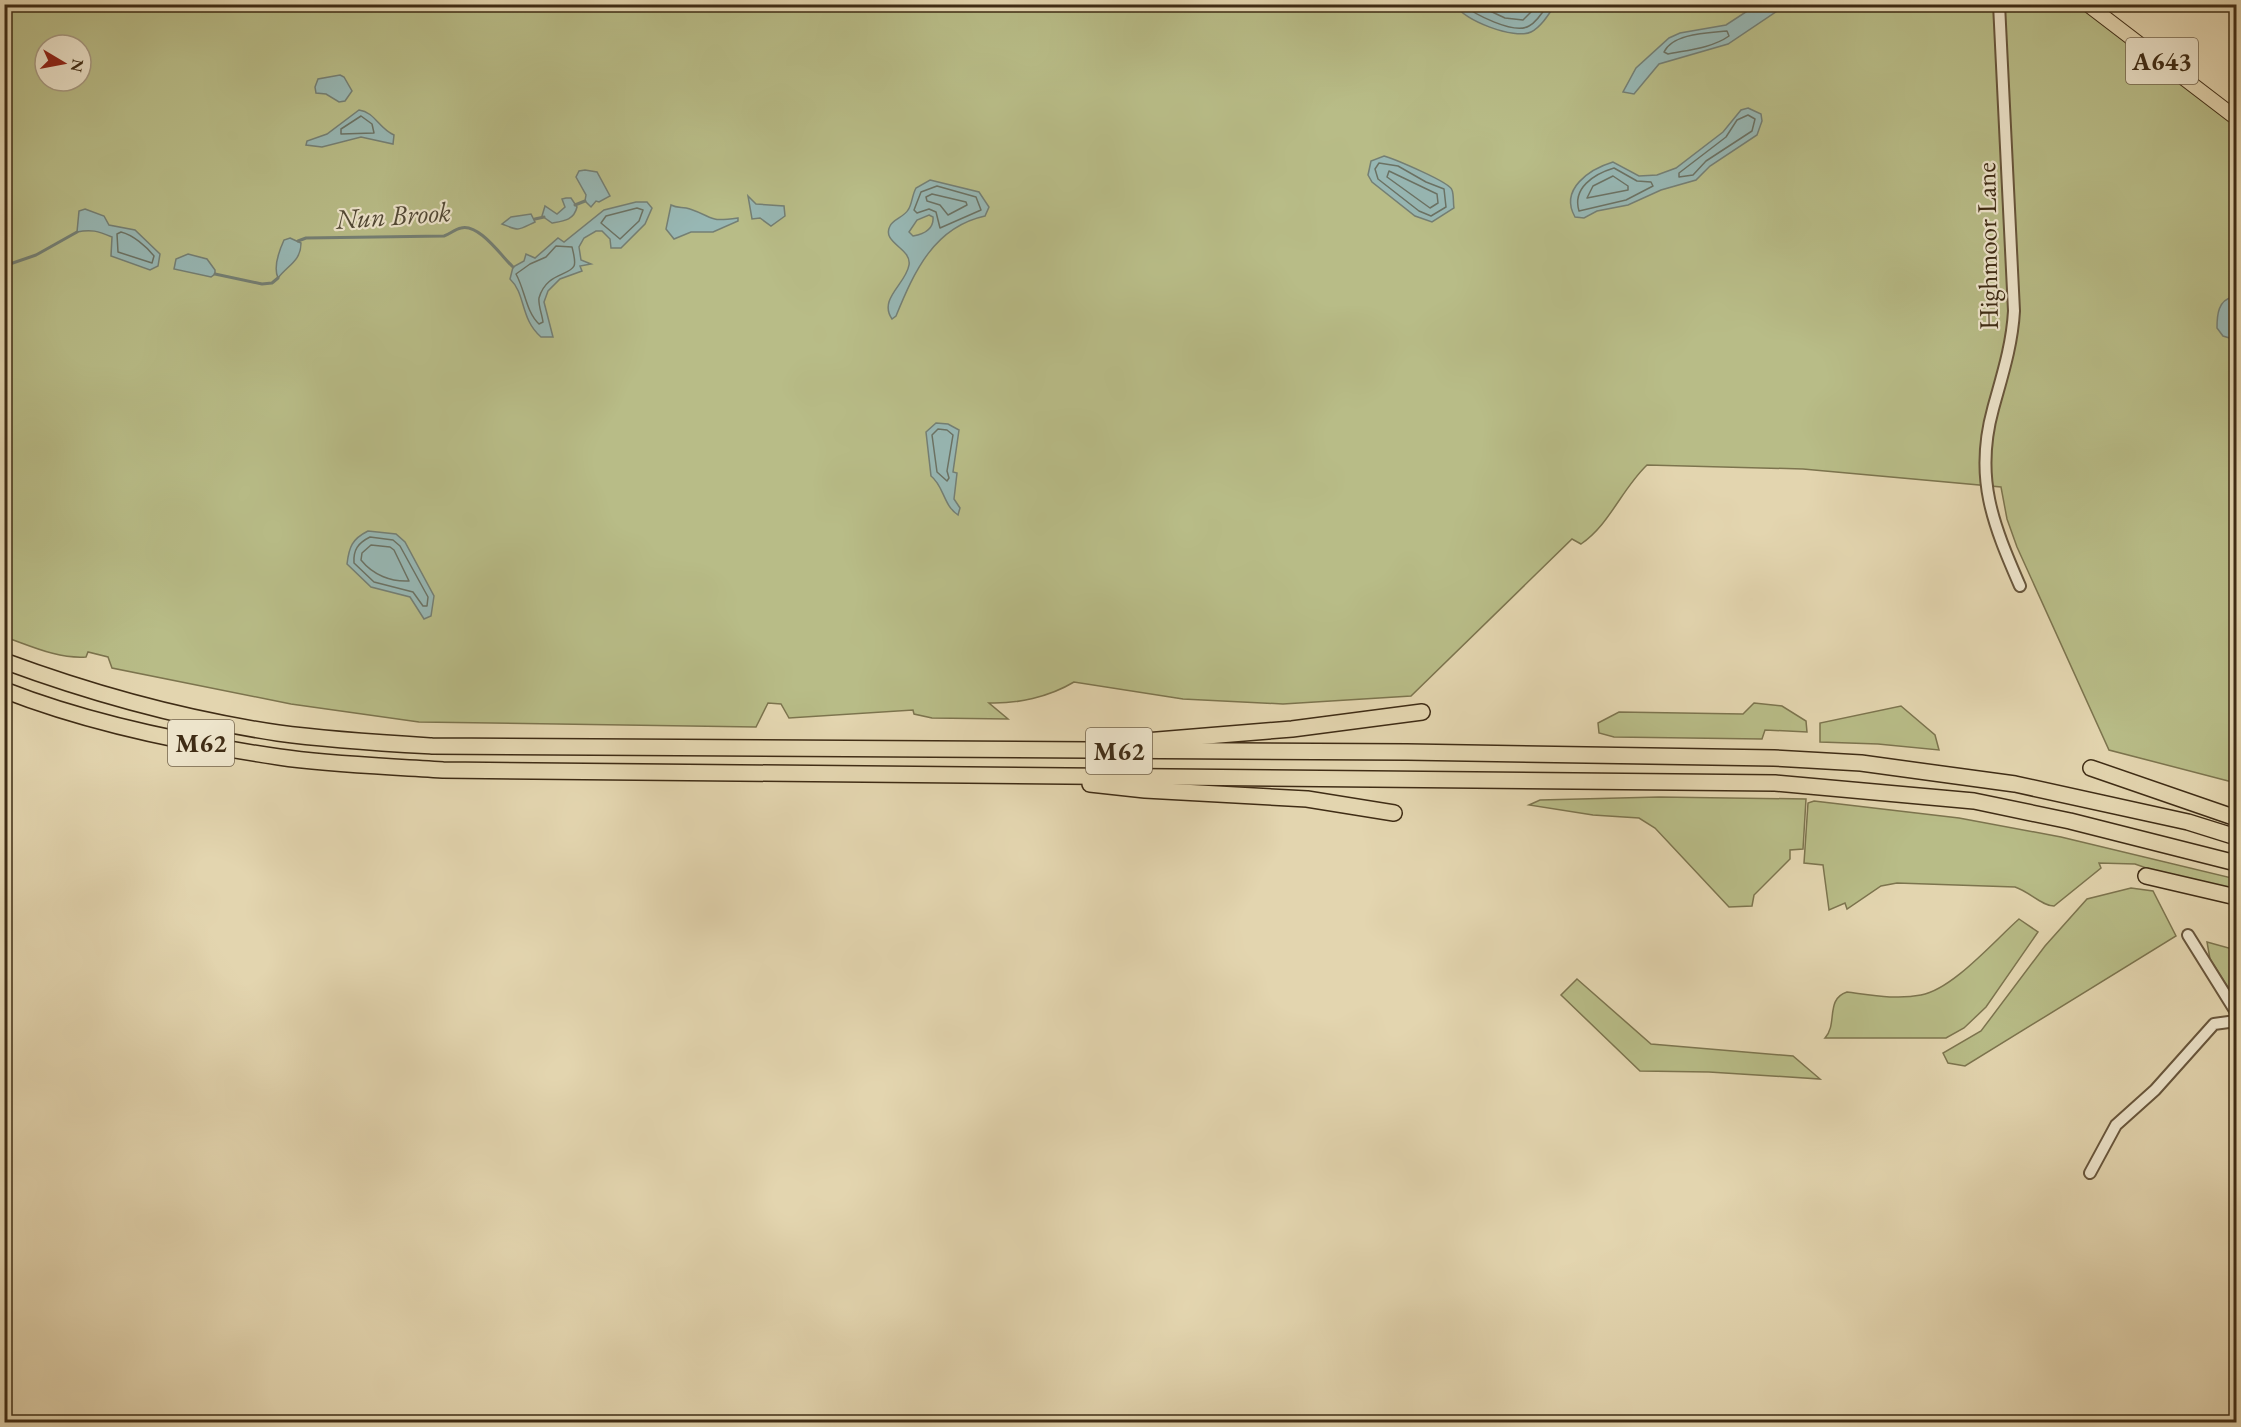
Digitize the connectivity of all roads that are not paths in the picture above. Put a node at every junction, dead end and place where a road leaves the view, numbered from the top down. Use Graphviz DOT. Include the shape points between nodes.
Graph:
graph roads {
  1 [pos="1999,4"];
  2 [pos="2087,4"];
  3 [pos="2236,118"];
  4 [pos="2020,586"];
  5 [pos="4,661"];
  6 [pos="4,690"];
  7 [pos="1422,712"];
  8 [pos="1032,751"];
  9 [pos="2091,768"];
  10 [pos="1019,775"];
  11 [pos="1394,813"];
  12 [pos="2236,818"];
  13 [pos="2236,837"];
  14 [pos="2236,863"];
  15 [pos="2146,876"];
  16 [pos="2236,897"];
  17 [pos="2188,934"];
  18 [pos="2236,1012"];
  19 [pos="2236,1021"];
  20 [pos="2090,1173"];
  1 -- 4 [label="street, Highmoor Lane" via="2014,311 2013,337 1993,411 1984,471 1994,526"];
  2 -- 3 [label="main road, A643"];
  5 -- 8 [label="highway, M62" via="151,708 279,733 359,741 432,746"];
  6 -- 10 [label="highway, M62" via="160,736 281,758 443,770"];
  7 -- 8 [label="highway" via="1292,729"];
  8 -- 13 [label="highway, M62" via="1419,752 1861,763 2015,784 2188,822"];
  9 -- 12 [label="highway"];
  10 -- 11 [label="highway" via="1145,790 1307,799"];
  10 -- 14 [label="highway, M62" via="1775,783 1974,801"];
  15 -- 16 [label="highway"];
  17 -- 18 [label="street"];
  19 -- 20 [label="street" via="2214,1024 2116,1125"];
}
